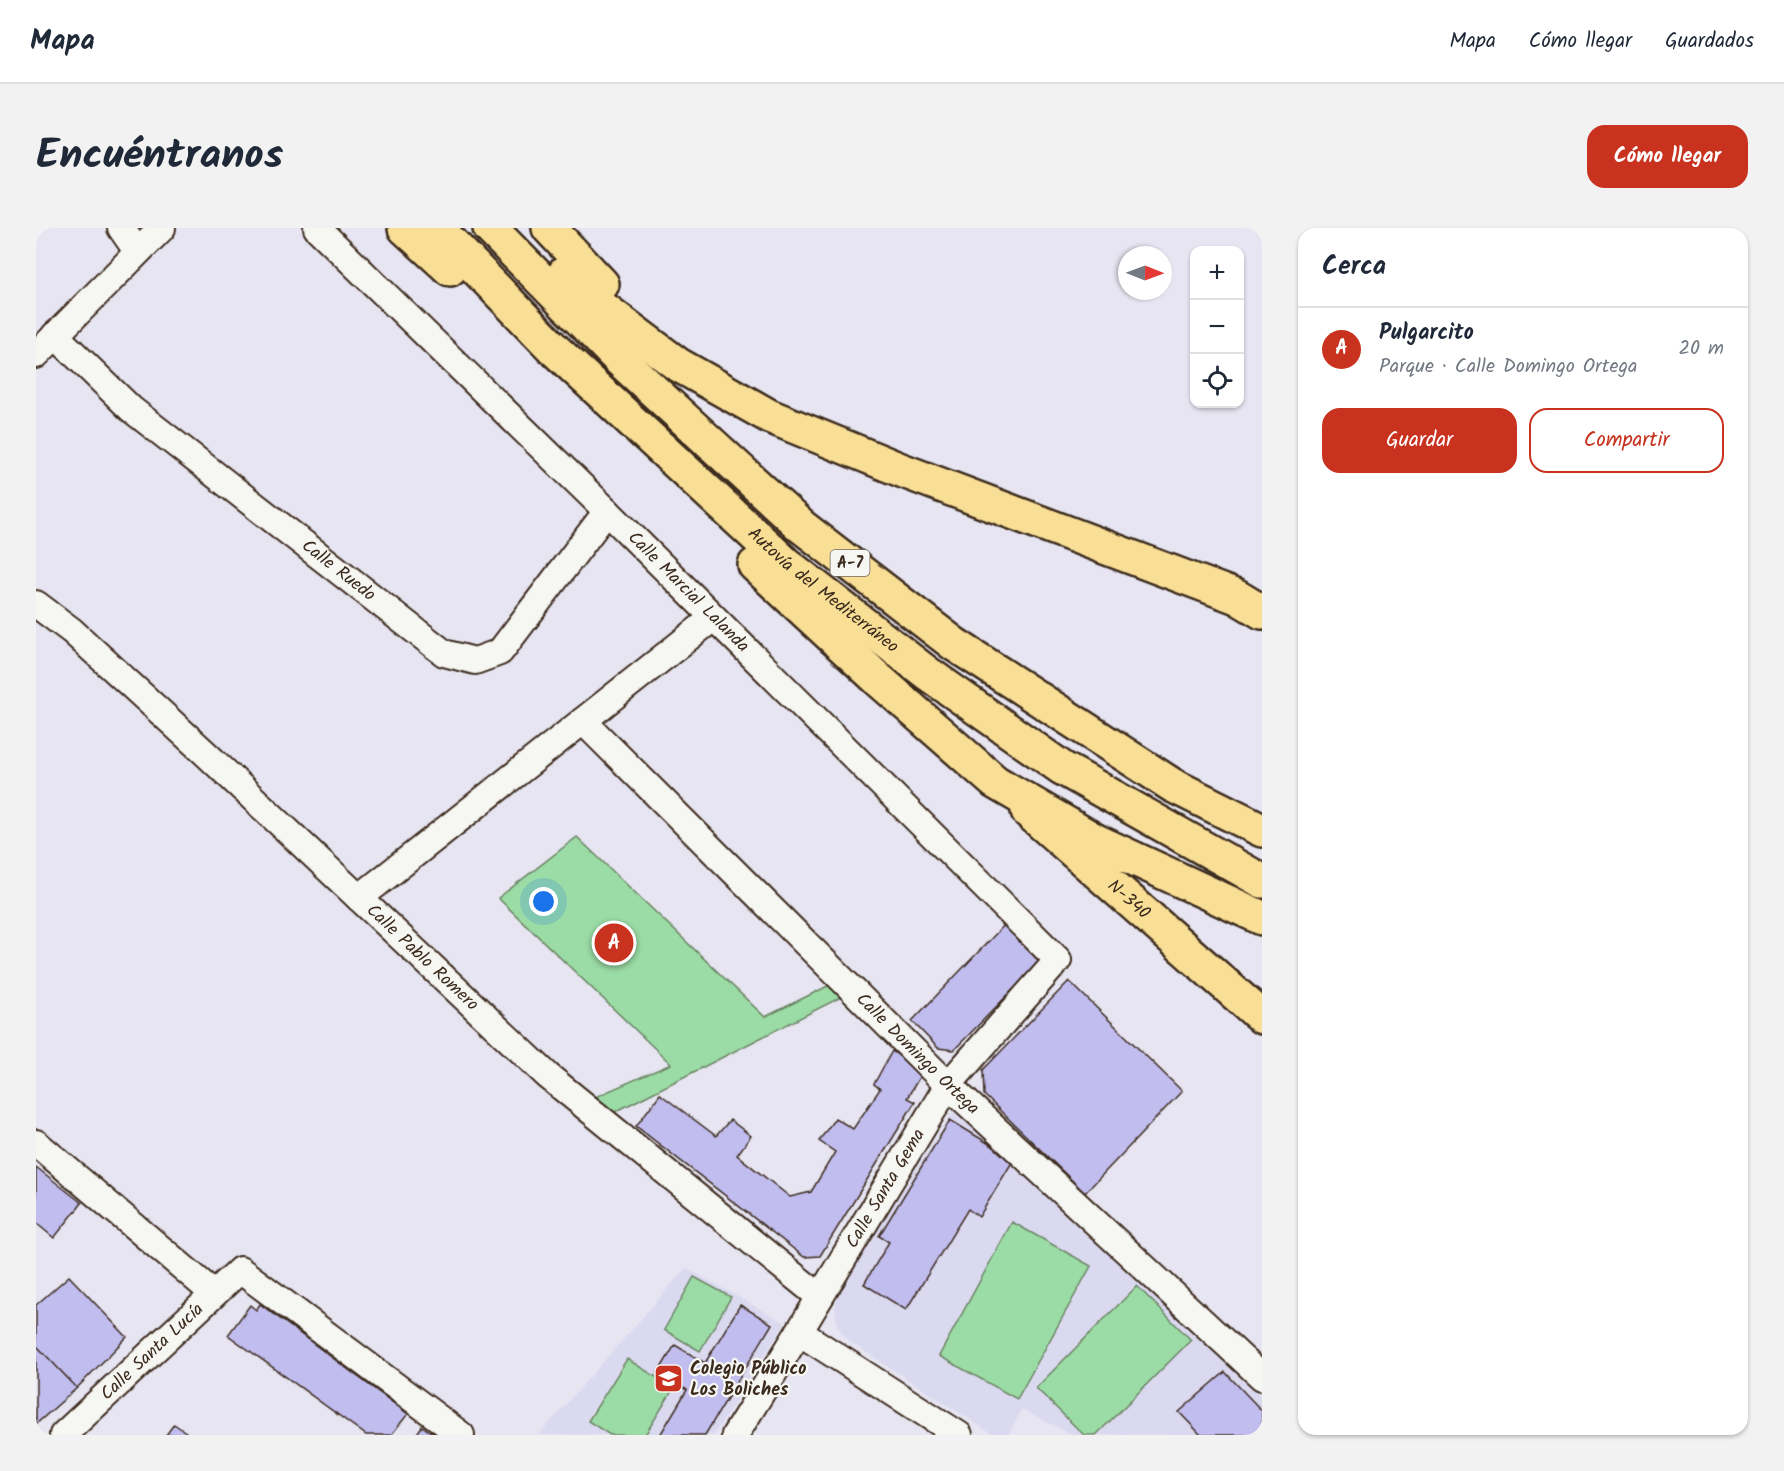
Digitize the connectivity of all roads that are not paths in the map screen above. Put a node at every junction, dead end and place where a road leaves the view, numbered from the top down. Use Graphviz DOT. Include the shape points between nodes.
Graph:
graph roads {
  1 [pos="121,228"];
  2 [pos="162,228"];
  3 [pos="317,228"];
  4 [pos="405,228"];
  5 [pos="437,228"];
  6 [pos="490,228"];
  7 [pos="520,228"];
  8 [pos="549,228"];
  9 [pos="137,251"];
  10 [pos="500,294"];
  11 [pos="55,335"];
  12 [pos="554,349"];
  13 [pos="36,355"];
  14 [pos="678,364"];
  15 [pos="607,512"];
  16 [pos="36,604"];
  17 [pos="1262,612"];
  18 [pos="713,618"];
  19 [pos="583,721"];
  20 [pos="995,782"];
  21 [pos="1262,830"];
  22 [pos="1262,881"];
  23 [pos="359,898"];
  24 [pos="1262,918"];
  25 [pos="1058,960"];
  26 [pos="1262,1017"];
  27 [pos="948,1085"];
  28 [pos="36,1143"];
  29 [pos="213,1293"];
  30 [pos="820,1297"];
  31 [pos="799,1332"];
  32 [pos="1262,1377"];
  33 [pos="63,1435"];
  34 [pos="461,1435"];
  35 [pos="735,1435"];
  36 [pos="959,1435"];
  1 -- 9 [label="street"];
  2 -- 9 [label="street"];
  3 -- 15 [label="street, Calle Marcial Lalanda"];
  4 -- 10 [label="main road" via="451,270"];
  5 -- 10 [label="main road, Autovía del Mediterráneo / A-7"];
  6 -- 21 [label="main road, Autovía del Mediterráneo / A-7" via="619,359 810,533 954,644 1172,785"];
  7 -- 14 [label="main road" via="588,297"];
  8 -- 14 [label="main road"];
  9 -- 11 [label="street"];
  10 -- 12 [label="main road, Autovía del Mediterráneo / A-7"];
  11 -- 13 [label="street"];
  11 -- 15 [label="street, Calle Ruedo" via="131,409 444,653 475,662 500,652"];
  12 -- 20 [label="main road" via="634,454"];
  12 -- 22 [label="main road, Autovía del Mediterráneo / A-7" via="786,564 927,673 1062,768"];
  14 -- 17 [label="main road" via="769,416 1237,597"];
  15 -- 18 [label="street, Calle Marcial Lalanda"];
  16 -- 23 [label="street, Calle Pablo Romero" via="72,631"];
  18 -- 19 [label="street"];
  18 -- 25 [label="street, Calle Marcial Lalanda"];
  19 -- 23 [label="street"];
  19 -- 27 [label="street, Calle Domingo Ortega"];
  20 -- 24 [label="main road" via="1096,841"];
  20 -- 26 [label="main road, N-340"];
  23 -- 30 [label="street, Calle Pablo Romero" via="548,1076"];
  25 -- 27 [label="street, Calle Santa Gema"];
  27 -- 30 [label="street, Calle Santa Gema"];
  27 -- 32 [label="street, Calle Domingo Ortega"];
  28 -- 29 [label="street"];
  29 -- 33 [label="street, Calle Santa Lucía"];
  29 -- 34 [label="street, Calle Santa Lucía" via="240,1270"];
  30 -- 31 [label="street, Calle Santa Gema"];
  31 -- 35 [label="street, Calle Santa Gema"];
  31 -- 36 [label="street"];
}
